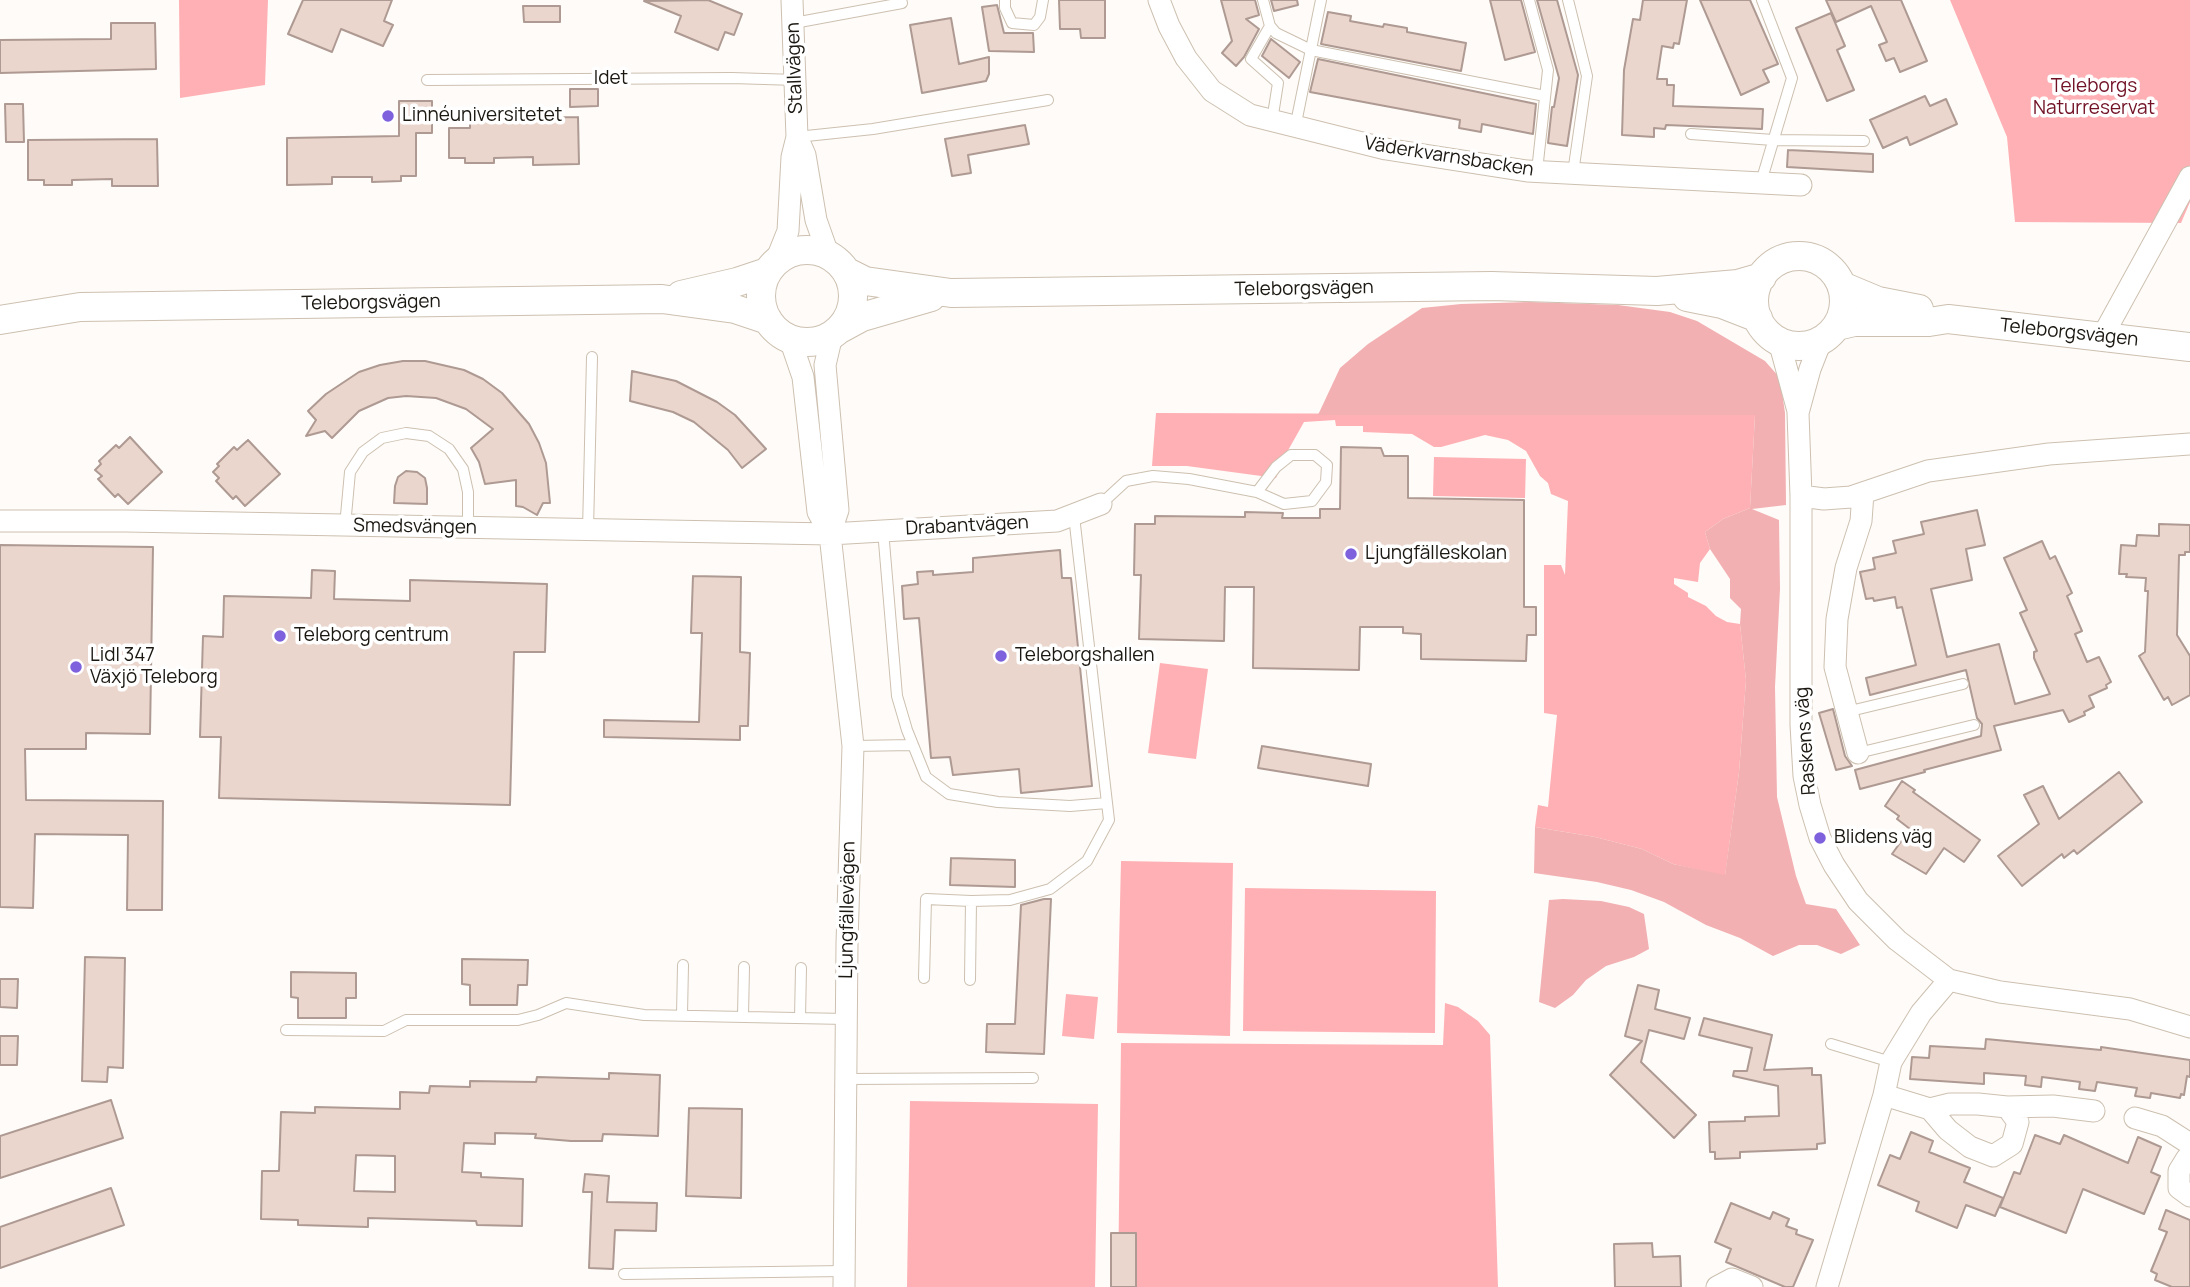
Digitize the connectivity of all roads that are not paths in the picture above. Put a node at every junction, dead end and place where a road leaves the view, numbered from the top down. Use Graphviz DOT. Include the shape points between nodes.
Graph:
graph roads {
  1 [pos="792,0"];
  2 [pos="901,0"];
  3 [pos="1005,0"];
  4 [pos="1043,0"];
  5 [pos="1159,0"];
  6 [pos="1263,0"];
  7 [pos="1321,0"];
  8 [pos="1530,0"];
  9 [pos="1568,0"];
  10 [pos="1762,0"];
  11 [pos="794,23"];
  12 [pos="1270,26"];
  13 [pos="1311,50"];
  14 [pos="427,80"];
  15 [pos="796,80"];
  16 [pos="1545,96"];
  17 [pos="1048,100"];
  18 [pos="1272,121"];
  19 [pos="1295,128"];
  20 [pos="1691,134"];
  21 [pos="797,137"];
  22 [pos="1773,140"];
  23 [pos="1864,141"];
  24 [pos="1536,172"];
  25 [pos="1573,173"];
  26 [pos="2190,177"];
  27 [pos="1761,183"];
  28 [pos="1801,185"];
  29 [pos="838,263"];
  30 [pos="772,267"];
  31 [pos="1762,277"];
  32 [pos="1842,286"];
  33 [pos="1657,291"];
  34 [pos="951,293"];
  35 [pos="662,299"];
  36 [pos="0,302"];
  37 [pos="80,307"];
  38 [pos="1758,318"];
  39 [pos="1948,319"];
  40 [pos="0,320"];
  41 [pos="768,320"];
  42 [pos="835,333"];
  43 [pos="1829,333"];
  44 [pos="2102,337"];
  45 [pos="790,339"];
  46 [pos="1779,341"];
  47 [pos="2190,347"];
  48 [pos="592,357"];
  49 [pos="1798,413"];
  50 [pos="2190,444"];
  51 [pos="1257,492"];
  52 [pos="1863,493"];
  53 [pos="1801,496"];
  54 [pos="1101,504"];
  55 [pos="1074,516"];
  56 [pos="0,521"];
  57 [pos="345,526"];
  58 [pos="468,528"];
  59 [pos="588,530"];
  60 [pos="883,530"];
  61 [pos="830,534"];
  62 [pos="1963,684"];
  63 [pos="1846,712"];
  64 [pos="1974,725"];
  65 [pos="913,745"];
  66 [pos="853,746"];
  67 [pos="1858,753"];
  68 [pos="1107,803"];
  69 [pos="971,901"];
  70 [pos="683,965"];
  71 [pos="744,967"];
  72 [pos="801,968"];
  73 [pos="925,978"];
  74 [pos="970,980"];
  75 [pos="1949,980"];
  76 [pos="682,1015"];
  77 [pos="743,1016"];
  78 [pos="800,1018"];
  79 [pos="846,1019"];
  80 [pos="2190,1027"];
  81 [pos="286,1030"];
  82 [pos="1831,1044"];
  83 [pos="1891,1062"];
  84 [pos="1033,1078"];
  85 [pos="846,1079"];
  86 [pos="1884,1096"];
  87 [pos="2007,1107"];
  88 [pos="1930,1109"];
  89 [pos="2094,1111"];
  90 [pos="2135,1118"];
  91 [pos="2190,1144"];
  92 [pos="2190,1157"];
  93 [pos="2190,1196"];
  94 [pos="624,1274"];
  95 [pos="844,1279"];
  96 [pos="1717,1287"];
  97 [pos="1752,1287"];
  98 [pos="1827,1287"];
  1 -- 11 [label="street, Stallvägen"];
  2 -- 11 [label="lane"];
  3 -- 4 [label="lane" via="1012,23 1034,25"];
  5 -- 18 [label="street, Väderkvarnsbacken" via="1186,58 1212,90 1250,115"];
  6 -- 12 [label="lane"];
  7 -- 13 [label="lane"];
  8 -- 16 [label="lane" via="1548,70"];
  9 -- 25 [label="lane" via="1587,76"];
  10 -- 22 [label="lane" via="1792,78"];
  11 -- 15 [label="street, Stallvägen"];
  12 -- 13 [label="lane"];
  12 -- 18 [label="lane" via="1251,59 1278,83"];
  13 -- 16 [label="lane"];
  13 -- 19 [label="lane"];
  14 -- 15 [label="lane, Idet"];
  15 -- 21 [label="street, Stallvägen"];
  16 -- 24 [label="lane"];
  17 -- 21 [label="lane" via="873,130"];
  18 -- 19 [label="street, Väderkvarnsbacken"];
  19 -- 24 [label="street, Väderkvarnsbacken" via="1386,149"];
  20 -- 22 [label="lane"];
  21 -- 29 [label="street, Stallvägen" via="805,155 816,220"];
  21 -- 30 [label="street, Stallvägen" via="788,231"];
  22 -- 23 [label="lane"];
  22 -- 27 [label="lane"];
  24 -- 25 [label="street, Väderkvarnsbacken"];
  25 -- 27 [label="street, Väderkvarnsbacken"];
  26 -- 44 [label="street"];
  27 -- 28 [label="street, Väderkvarnsbacken"];
  29 -- 30 [label="main road" via="813,250 802,250 788,253"];
  29 -- 34 [label="main road, Teleborgsvägen" via="865,281"];
  29 -- 42 [label="main road" via="853,287 853,303"];
  30 -- 35 [label="main road, Teleborgsvägen" via="737,282"];
  30 -- 41 [label="main road" via="762,286"];
  31 -- 32 [label="main road" via="1780,260 1805,256 1827,266"];
  31 -- 33 [label="main road, Teleborgsvägen" via="1738,284"];
  31 -- 38 [label="main road" via="1755,297"];
  32 -- 39 [label="main road, Teleborgsvägen" via="1878,301 1931,311"];
  32 -- 43 [label="main road" via="1844,306"];
  33 -- 34 [label="main road, Teleborgsvägen" via="1492,286"];
  33 -- 38 [label="main road, Teleborgsvägen" via="1721,304"];
  34 -- 42 [label="main road, Teleborgsvägen" via="884,309"];
  35 -- 37 [label="main road, Teleborgsvägen"];
  35 -- 41 [label="main road, Teleborgsvägen" via="735,309"];
  36 -- 37 [label="main road, Teleborgsvägen" via="44,300"];
  37 -- 40 [label="main road, Teleborgsvägen"];
  38 -- 46 [label="main road"];
  39 -- 43 [label="main road, Teleborgsvägen" via="1854,322"];
  39 -- 44 [label="main road, Teleborgsvägen"];
  41 -- 45 [label="main road"];
  42 -- 45 [label="main road" via="813,342"];
  42 -- 61 [label="street, Ljungfällevägen" via="825,365 838,510"];
  43 -- 46 [label="main road" via="1800,346"];
  43 -- 49 [label="street, Raskens väg" via="1810,369"];
  44 -- 47 [label="main road, Teleborgsvägen"];
  45 -- 61 [label="street, Ljungfällevägen" via="803,377 818,512"];
  46 -- 49 [label="street, Raskens väg"];
  48 -- 59 [label="lane"];
  49 -- 53 [label="street, Raskens väg"];
  50 -- 52 [label="street" via="2049,454 1928,471"];
  51 -- 51 [label="lane" via="1291,455 1315,455 1327,465 1326,482 1312,501 1284,504"];
  51 -- 54 [label="lane" via="1153,476 1126,481"];
  52 -- 53 [label="street" via="1824,499"];
  52 -- 63 [label="street, Raskens väg" via="1861,521 1837,619 1835,667"];
  53 -- 75 [label="street, Raskens väg" via="1801,725 1804,776 1820,838 1858,901 1897,940"];
  54 -- 55 [label="street, Drabantvägen"];
  55 -- 60 [label="street, Drabantvägen" via="1057,521"];
  55 -- 68 [label="lane"];
  56 -- 57 [label="street, Smedsvängen"];
  57 -- 58 [label="street, Smedsvängen"];
  57 -- 58 [label="lane" via="351,472 363,452 382,438 405,433 429,436 449,449 463,469"];
  58 -- 59 [label="street, Smedsvängen"];
  59 -- 61 [label="street, Smedsvängen"];
  60 -- 61 [label="street, Drabantvägen"];
  60 -- 65 [label="lane" via="897,696"];
  61 -- 66 [label="street, Ljungfällevägen"];
  62 -- 63 [label="lane"];
  63 -- 67 [label="street, Raskens väg"];
  64 -- 67 [label="lane"];
  65 -- 66 [label="lane"];
  65 -- 68 [label="lane" via="926,777 949,794 998,802"];
  66 -- 79 [label="street, Ljungfällevägen"];
  68 -- 69 [label="lane" via="1109,820 1087,861 1050,889 1010,900"];
  69 -- 73 [label="lane" via="926,900"];
  69 -- 74 [label="lane"];
  70 -- 76 [label="lane"];
  71 -- 77 [label="lane"];
  72 -- 78 [label="lane"];
  75 -- 80 [label="street, Raskens väg" via="2000,992 2130,1009"];
  75 -- 83 [label="street" via="1921,1013"];
  76 -- 77 [label="lane"];
  76 -- 81 [label="lane" via="644,1015 566,1003 518,1020 406,1020 384,1031"];
  77 -- 78 [label="lane"];
  78 -- 79 [label="lane"];
  79 -- 85 [label="street, Ljungfällevägen"];
  82 -- 83 [label="lane"];
  83 -- 86 [label="street"];
  84 -- 85 [label="lane"];
  85 -- 95 [label="street, Ljungfällevägen"];
  86 -- 88 [label="street"];
  86 -- 98 [label="street"];
  87 -- 88 [label="street" via="1950,1104"];
  87 -- 88 [label="street" via="2018,1122 2012,1144 1993,1156 1970,1147"];
  87 -- 89 [label="street"];
  90 -- 91 [label="street" via="2162,1126"];
  92 -- 93 [label="street" via="2179,1171 2179,1188"];
  94 -- 95 [label="lane"];
  96 -- 97 [label="street" via="1732,1279"];
}
